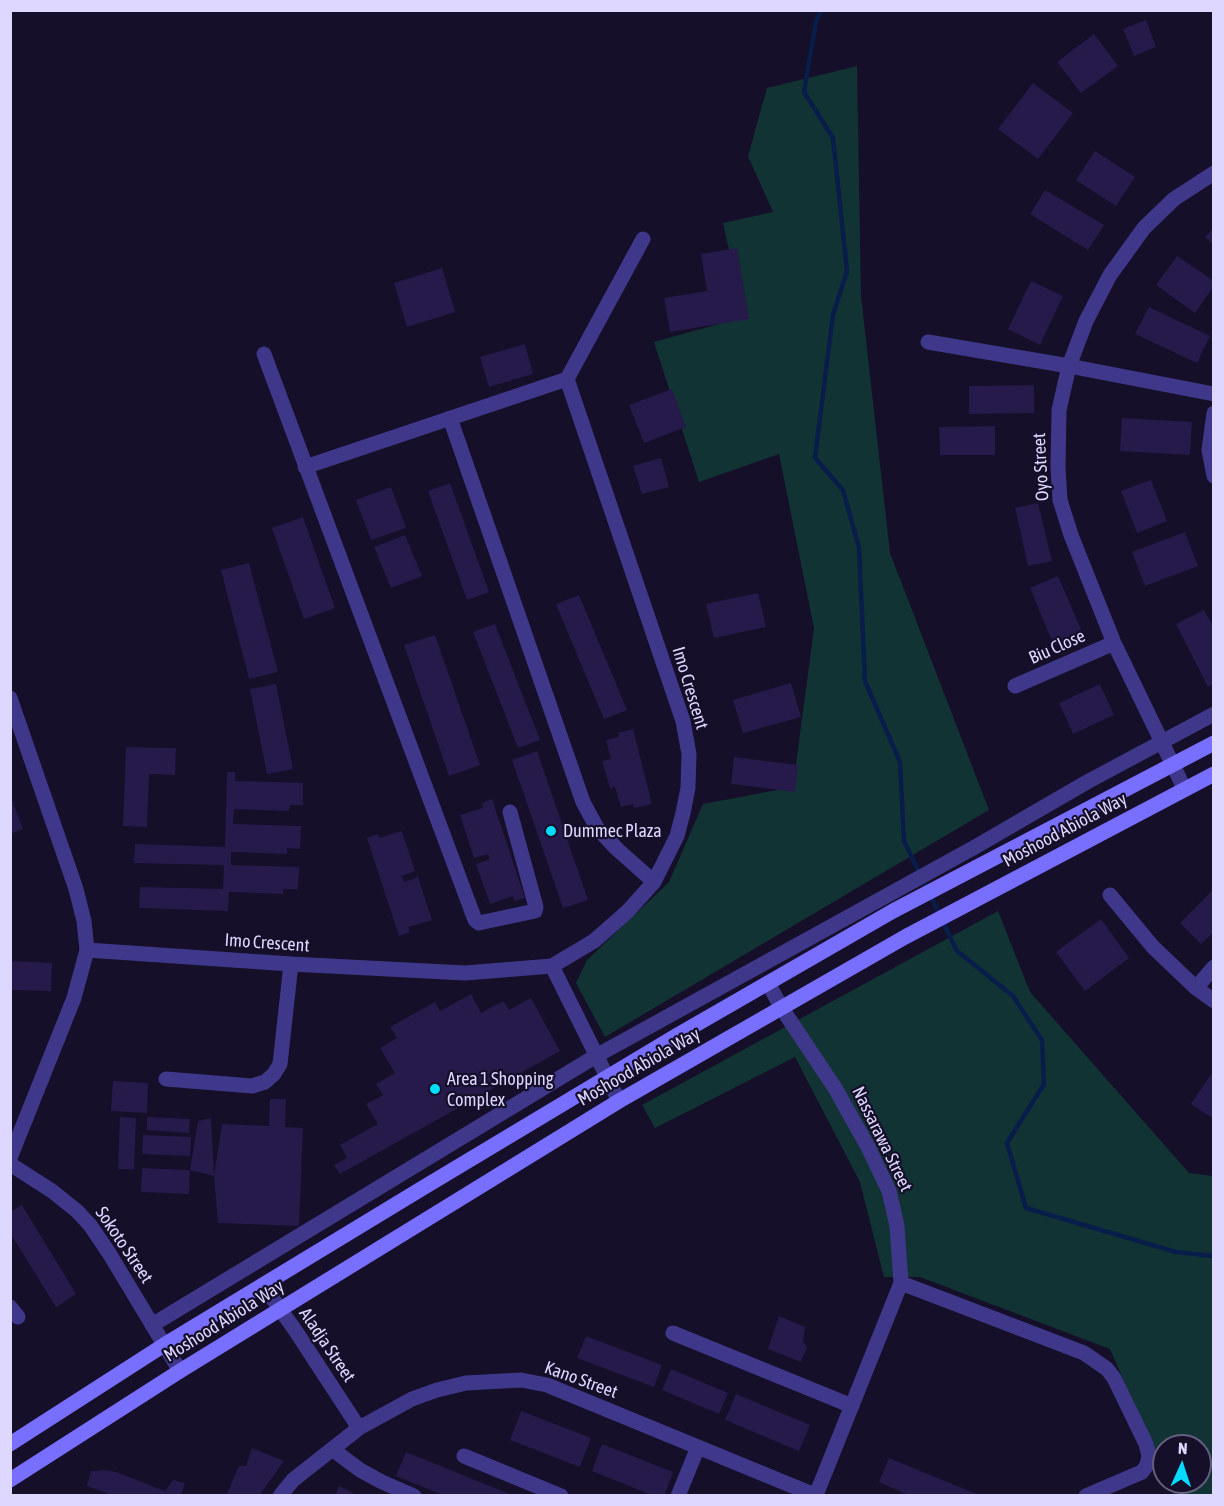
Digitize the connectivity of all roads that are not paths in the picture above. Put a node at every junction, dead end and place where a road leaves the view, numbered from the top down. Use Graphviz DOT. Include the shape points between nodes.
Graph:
graph roads {
  1 [pos="1214,173"];
  2 [pos="644,239"];
  3 [pos="928,342"];
  4 [pos="264,354"];
  5 [pos="1069,366"];
  6 [pos="567,379"];
  7 [pos="1214,394"];
  8 [pos="1214,413"];
  9 [pos="450,418"];
  10 [pos="305,467"];
  11 [pos="1214,476"];
  12 [pos="1114,643"];
  13 [pos="1015,686"];
  14 [pos="10,698"];
  15 [pos="1214,714"];
  16 [pos="1162,742"];
  17 [pos="1214,743"];
  18 [pos="1172,765"];
  19 [pos="1214,774"];
  20 [pos="1185,788"];
  21 [pos="510,812"];
  22 [pos="654,882"];
  23 [pos="1110,895"];
  24 [pos="87,950"];
  25 [pos="291,964"];
  26 [pos="552,966"];
  27 [pos="1214,967"];
  28 [pos="768,982"];
  29 [pos="1196,988"];
  30 [pos="1214,1001"];
  31 [pos="781,1007"];
  32 [pos="596,1056"];
  33 [pos="607,1078"];
  34 [pos="166,1079"];
  35 [pos="619,1101"];
  36 [pos="10,1158"];
  37 [pos="10,1164"];
  38 [pos="901,1283"];
  39 [pos="263,1285"];
  40 [pos="279,1310"];
  41 [pos="152,1325"];
  42 [pos="673,1332"];
  43 [pos="164,1346"];
  44 [pos="180,1371"];
  45 [pos="852,1406"];
  46 [pos="359,1428"];
  47 [pos="10,1444"];
  48 [pos="698,1447"];
  49 [pos="332,1449"];
  50 [pos="464,1456"];
  51 [pos="10,1480"];
  52 [pos="816,1495"];
  53 [pos="280,1496"];
  54 [pos="414,1496"];
  55 [pos="561,1496"];
  56 [pos="678,1496"];
  57 [pos="1086,1496"];
  1 -- 5 [label="street, Oyo Street" via="1174,200 1144,228 1110,275"];
  2 -- 6 [label="street"];
  3 -- 5 [label="street"];
  4 -- 10 [label="street"];
  5 -- 7 [label="street"];
  5 -- 12 [label="street, Oyo Street" via="1059,410 1060,500"];
  6 -- 9 [label="street"];
  6 -- 22 [label="street, Imo Crescent" via="683,722 689,754 688,788 677,836"];
  8 -- 11 [label="street" via="1209,450"];
  9 -- 10 [label="street"];
  9 -- 22 [label="street" via="583,802 597,828"];
  10 -- 21 [label="street" via="479,923 535,911"];
  12 -- 13 [label="street, Biu Close"];
  12 -- 16 [label="street, Oyo Street"];
  14 -- 24 [label="street" via="76,889"];
  15 -- 16 [label="street"];
  16 -- 18 [label="street, Oyo Street"];
  16 -- 32 [label="street"];
  17 -- 18 [label="main road, Moshood Abiola Way"];
  18 -- 20 [label="street, Oyo Street"];
  18 -- 28 [label="main road, Moshood Abiola Way" via="893,911"];
  19 -- 20 [label="main road, Moshood Abiola Way"];
  20 -- 31 [label="main road, Moshood Abiola Way"];
  22 -- 26 [label="street, Imo Crescent" via="594,941"];
  23 -- 29 [label="street" via="1153,947"];
  24 -- 25 [label="street, Imo Crescent"];
  24 -- 36 [label="street" via="74,998"];
  25 -- 26 [label="street, Imo Crescent" via="465,973"];
  25 -- 34 [label="street" via="280,1064 274,1074 252,1086"];
  26 -- 32 [label="street"];
  27 -- 29 [label="street"];
  28 -- 31 [label="street, Nassarawa Street"];
  28 -- 33 [label="main road, Moshood Abiola Way"];
  29 -- 30 [label="street"];
  31 -- 35 [label="main road, Moshood Abiola Way"];
  31 -- 38 [label="street, Nassarawa Street" via="835,1088 890,1191"];
  32 -- 33 [label="street"];
  32 -- 41 [label="street"];
  33 -- 35 [label="street"];
  33 -- 39 [label="main road, Moshood Abiola Way"];
  35 -- 40 [label="main road, Moshood Abiola Way"];
  37 -- 41 [label="street, Sokoto Street" via="52,1191 90,1225"];
  38 -- 45 [label="street, Nassarawa Street"];
  38 -- 57 [label="street" via="1084,1353 1107,1369 1146,1444 1148,1465 1142,1472"];
  39 -- 40 [label="street, Aladja Street"];
  39 -- 43 [label="main road, Moshood Abiola Way"];
  40 -- 44 [label="main road, Moshood Abiola Way"];
  40 -- 46 [label="street, Aladja Street"];
  41 -- 43 [label="street, Sokoto Street"];
  42 -- 45 [label="street"];
  43 -- 44 [label="street, Sokoto Street"];
  43 -- 47 [label="main road, Moshood Abiola Way"];
  44 -- 51 [label="main road, Moshood Abiola Way"];
  45 -- 52 [label="street, Nassarawa Street"];
  46 -- 48 [label="street, Kano Street" via="437,1390 466,1383 521,1380 547,1385"];
  46 -- 49 [label="street, Kano Street"];
  48 -- 52 [label="street, Kano Street"];
  48 -- 56 [label="street"];
  49 -- 53 [label="street, Kano Street" via="293,1480"];
  49 -- 54 [label="street" via="367,1474"];
  50 -- 55 [label="street"];
}
